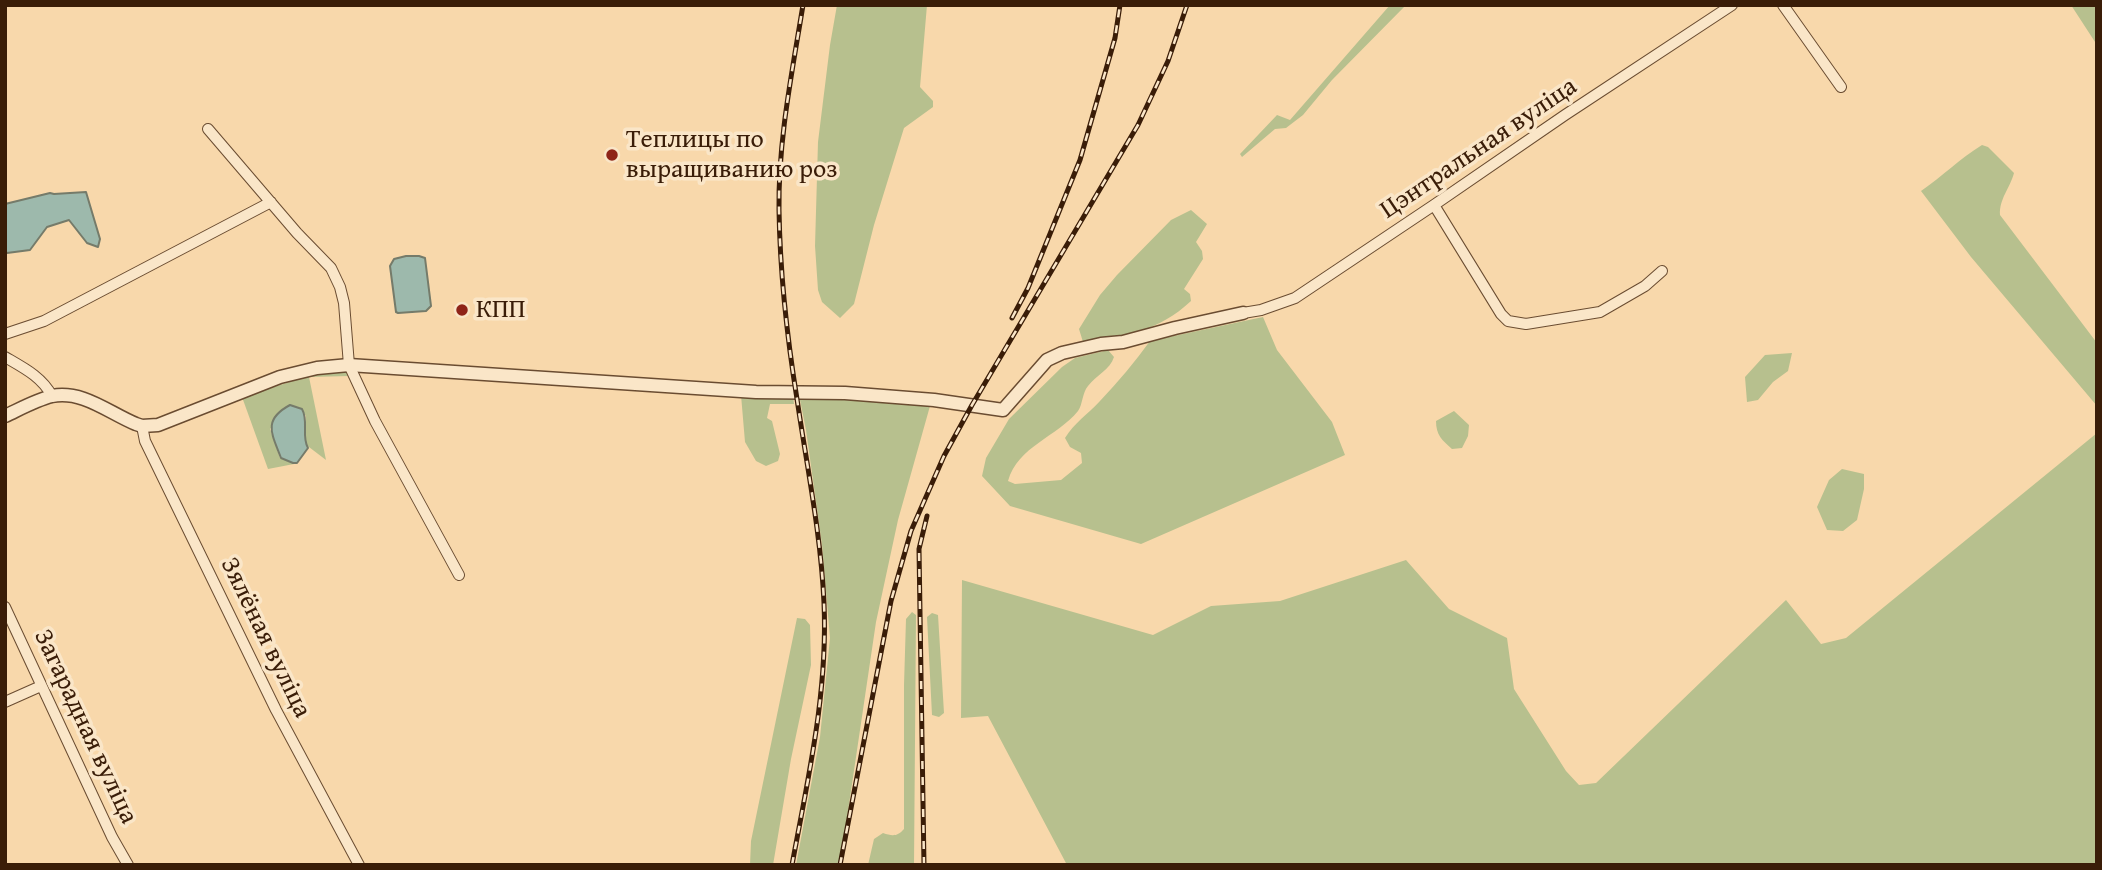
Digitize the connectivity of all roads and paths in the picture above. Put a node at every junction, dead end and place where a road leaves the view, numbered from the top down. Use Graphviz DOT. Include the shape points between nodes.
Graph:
graph roads {
  1 [pos="1732,5"];
  2 [pos="1783,5"];
  3 [pos="1841,87"];
  4 [pos="208,129"];
  5 [pos="271,202"];
  6 [pos="1434,205"];
  7 [pos="1662,271"];
  8 [pos="1243,313"];
  9 [pos="5,334"];
  10 [pos="5,357"];
  11 [pos="342,366"];
  12 [pos="52,396"];
  13 [pos="5,416"];
  14 [pos="142,426"];
  15 [pos="459,575"];
  16 [pos="5,607"];
  17 [pos="41,686"];
  18 [pos="5,702"];
  19 [pos="128,865"];
  20 [pos="359,865"];
  1 -- 6 [label="street, Цэнтральная вуліца"];
  2 -- 3 [label="street"];
  4 -- 5 [label="street"];
  5 -- 9 [label="street" via="44,321"];
  5 -- 11 [label="street" via="331,268 340,287 347,326"];
  6 -- 7 [label="street" via="1508,321 1526,324 1600,312"];
  6 -- 8 [label="street, Цэнтральная вуліца" via="1295,298"];
  8 -- 11 [label="street" via="1056,355 1003,410 845,393 756,392"];
  10 -- 12 [label="street" via="38,377"];
  11 -- 14 [label="street" via="298,371 168,422"];
  11 -- 15 [label="street"];
  12 -- 13 [label="street"];
  12 -- 14 [label="street" via="85,399"];
  14 -- 20 [label="street, Зялёная вуліца" via="145,441 250,658"];
  16 -- 17 [label="street, Загарадная вуліца"];
  17 -- 18 [label="street"];
  17 -- 19 [label="street, Загарадная вуліца"];
}
